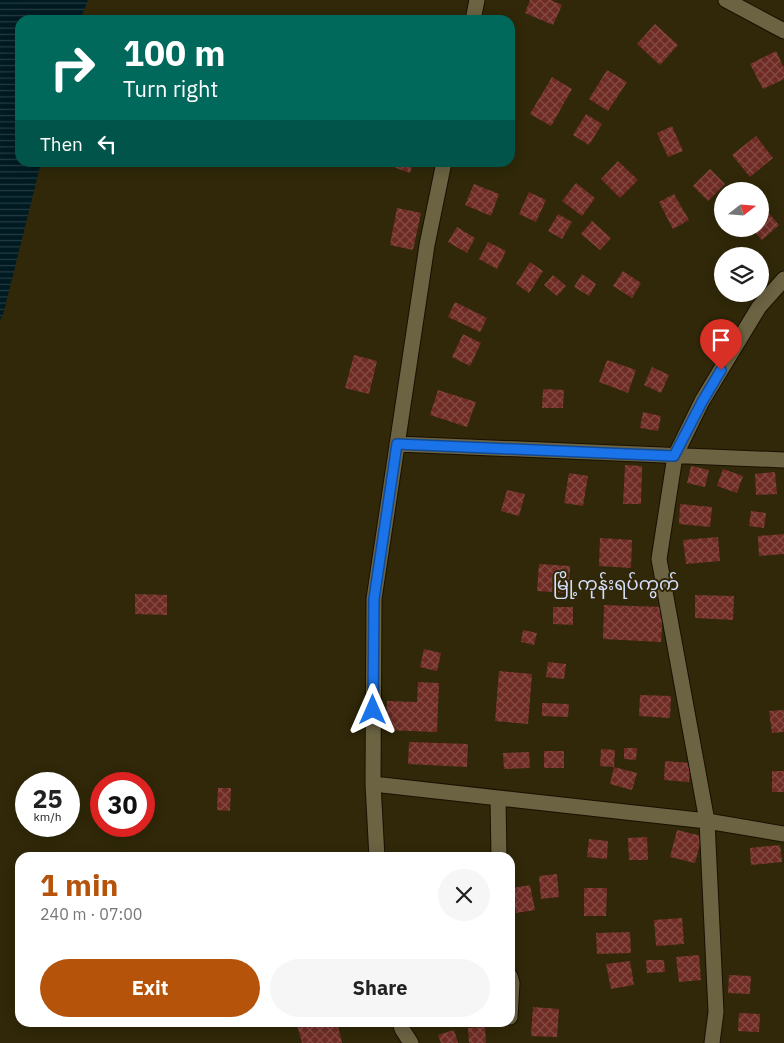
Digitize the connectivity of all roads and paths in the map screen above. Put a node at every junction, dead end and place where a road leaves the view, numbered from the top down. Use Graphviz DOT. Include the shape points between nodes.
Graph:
graph roads {
  1 [pos="477,0"];
  2 [pos="726,0"];
  3 [pos="474,15"];
  4 [pos="784,31"];
  5 [pos="443,167"];
  6 [pos="784,279"];
  7 [pos="397,444"];
  8 [pos="674,456"];
  9 [pos="784,460"];
  10 [pos="373,784"];
  11 [pos="498,798"];
  12 [pos="707,821"];
  13 [pos="784,834"];
  14 [pos="377,852"];
  15 [pos="498,852"];
  16 [pos="401,1027"];
  17 [pos="410,1043"];
  18 [pos="712,1043"];
  1 -- 3 [label="street"];
  2 -- 4 [label="street"];
  5 -- 7 [label="street" via="427,245"];
  6 -- 8 [label="street" via="759,307"];
  7 -- 8 [label="street"];
  7 -- 10 [label="street" via="374,599"];
  8 -- 9 [label="street"];
  8 -- 12 [label="street" via="659,559"];
  10 -- 11 [label="street"];
  10 -- 14 [label="street"];
  11 -- 12 [label="street"];
  11 -- 15 [label="street"];
  12 -- 13 [label="street"];
  12 -- 18 [label="street" via="716,1012"];
  16 -- 17 [label="street"];
}
